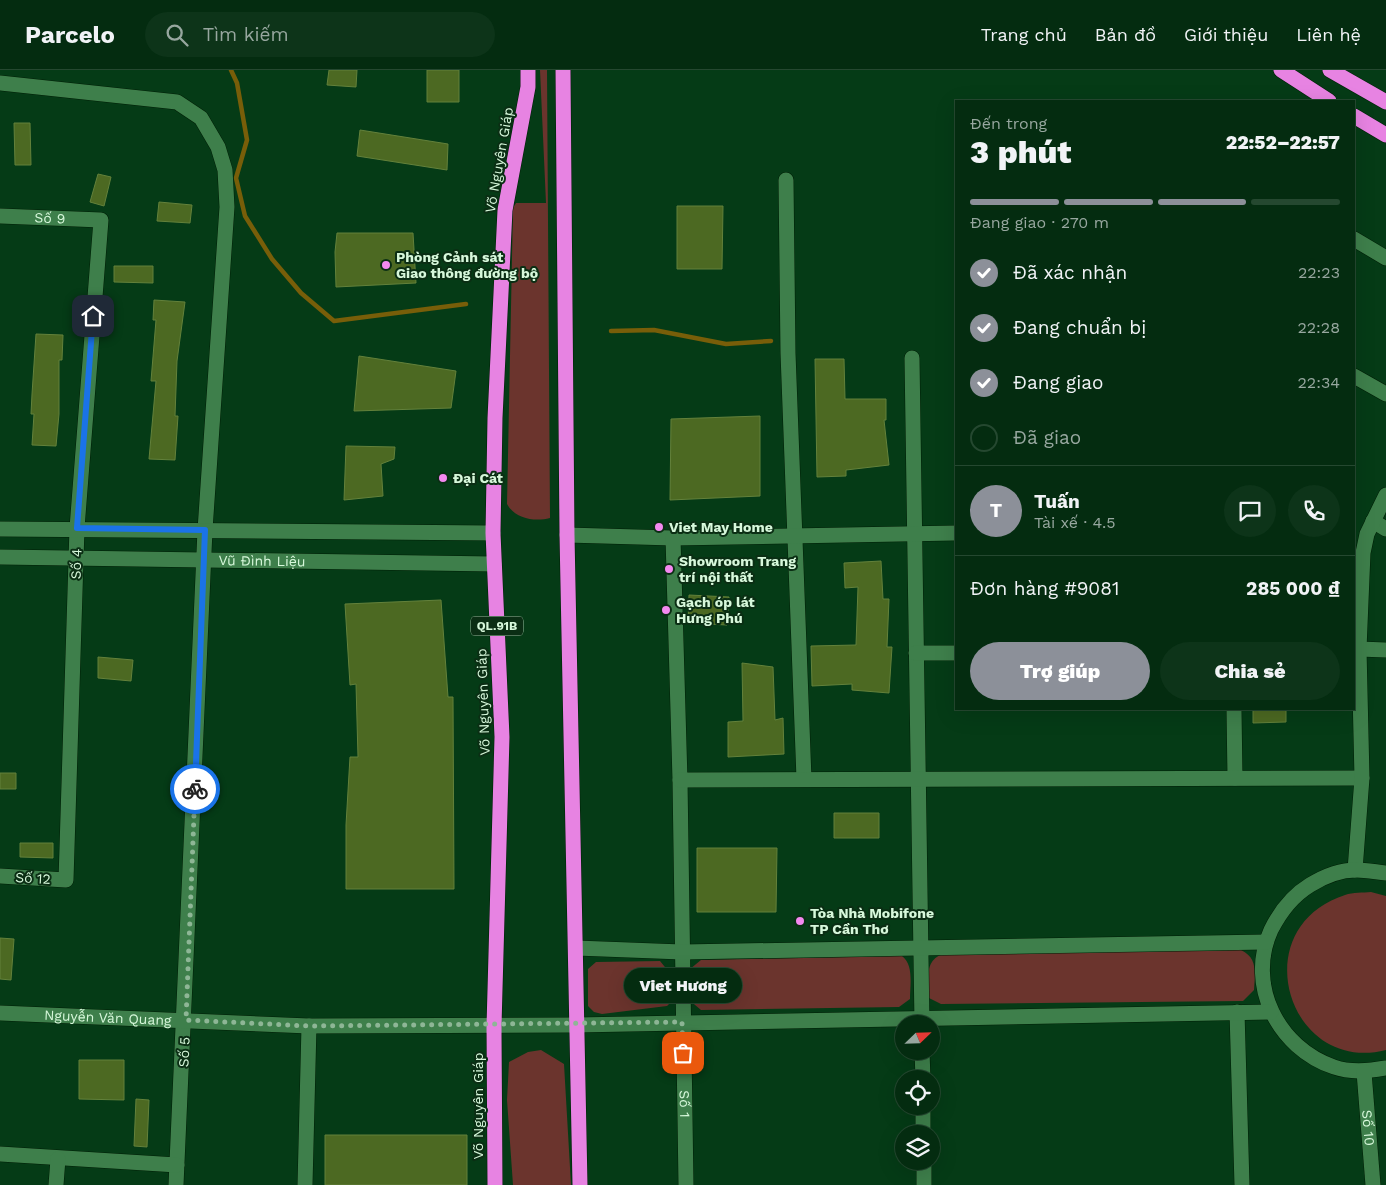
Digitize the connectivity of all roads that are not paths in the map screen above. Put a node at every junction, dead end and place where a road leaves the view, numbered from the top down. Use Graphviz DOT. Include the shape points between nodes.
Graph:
graph roads {
  1 [pos="528,70"];
  2 [pos="563,70"];
  3 [pos="1272,70"];
  4 [pos="1281,70"];
  5 [pos="1330,70"];
  6 [pos="0,83"];
  7 [pos="1305,86"];
  8 [pos="1327,100"];
  9 [pos="1386,102"];
  10 [pos="1355,117"];
  11 [pos="1386,136"];
  12 [pos="786,180"];
  13 [pos="0,216"];
  14 [pos="101,220"];
  15 [pos="1355,240"];
  16 [pos="1386,258"];
  17 [pos="912,358"];
  18 [pos="1355,377"];
  19 [pos="1386,394"];
  20 [pos="1386,495"];
  21 [pos="77,528"];
  22 [pos="0,529"];
  23 [pos="1370,529"];
  24 [pos="205,530"];
  25 [pos="955,533"];
  26 [pos="493,534"];
  27 [pos="914,534"];
  28 [pos="567,535"];
  29 [pos="795,535"];
  30 [pos="673,538"];
  31 [pos="0,556"];
  32 [pos="76,558"];
  33 [pos="204,560"];
  34 [pos="494,564"];
  35 [pos="1359,649"];
  36 [pos="1386,650"];
  37 [pos="955,652"];
  38 [pos="916,653"];
  39 [pos="1234,710"];
  40 [pos="1235,778"];
  41 [pos="1362,778"];
  42 [pos="804,779"];
  43 [pos="918,779"];
  44 [pos="680,780"];
  45 [pos="1355,870"];
  46 [pos="1386,873"];
  47 [pos="0,876"];
  48 [pos="66,880"];
  49 [pos="1266,942"];
  50 [pos="921,947"];
  51 [pos="576,948"];
  52 [pos="682,952"];
  53 [pos="1237,1012"];
  54 [pos="1271,1012"];
  55 [pos="0,1013"];
  56 [pos="922,1015"];
  57 [pos="186,1020"];
  58 [pos="940,1020"];
  59 [pos="895,1021"];
  60 [pos="682,1022"];
  61 [pos="576,1025"];
  62 [pos="309,1026"];
  63 [pos="494,1026"];
  64 [pos="1386,1068"];
  65 [pos="1364,1072"];
  66 [pos="0,1154"];
  67 [pos="58,1159"];
  68 [pos="177,1164"];
  69 [pos="924,1170"];
  70 [pos="56,1185"];
  71 [pos="176,1185"];
  72 [pos="304,1185"];
  73 [pos="495,1185"];
  74 [pos="580,1185"];
  75 [pos="686,1185"];
  76 [pos="924,1185"];
  77 [pos="1242,1185"];
  78 [pos="1366,1185"];
  79 [pos="1373,1185"];
  1 -- 26 [label="highway, Võ Nguyên Giáp / QL.91B" via="528,87 504,210"];
  2 -- 28 [label="highway"];
  3 -- 7 [label="highway"];
  4 -- 7 [label="highway"];
  5 -- 9 [label="highway"];
  6 -- 24 [label="street, Số 5" via="177,102 201,118 218,147 225,170 227,207"];
  7 -- 8 [label="highway"];
  10 -- 11 [label="highway"];
  12 -- 29 [label="street"];
  13 -- 14 [label="street, Số 9"];
  14 -- 21 [label="street, Số 4"];
  15 -- 16 [label="street"];
  17 -- 27 [label="street"];
  18 -- 19 [label="street"];
  20 -- 23 [label="street"];
  21 -- 22 [label="street"];
  21 -- 24 [label="street"];
  21 -- 32 [label="street, Số 4"];
  23 -- 35 [label="street" via="1363,553"];
  24 -- 26 [label="street"];
  24 -- 33 [label="street, Số 5"];
  25 -- 27 [label="street"];
  26 -- 34 [label="highway, Võ Nguyên Giáp / QL.91B"];
  27 -- 29 [label="street"];
  27 -- 38 [label="street"];
  28 -- 30 [label="street"];
  28 -- 51 [label="highway"];
  29 -- 30 [label="street"];
  29 -- 42 [label="street"];
  30 -- 44 [label="street, Số 1"];
  31 -- 32 [label="street, Vũ Đình Liệu"];
  32 -- 33 [label="street, Vũ Đình Liệu"];
  32 -- 48 [label="street, Số 4"];
  33 -- 34 [label="street, Vũ Đình Liệu"];
  33 -- 57 [label="street, Số 5"];
  34 -- 63 [label="highway, Võ Nguyên Giáp / QL.91B" via="502,737"];
  35 -- 36 [label="street"];
  35 -- 41 [label="street"];
  37 -- 38 [label="street"];
  38 -- 43 [label="street"];
  39 -- 40 [label="street"];
  40 -- 41 [label="street"];
  40 -- 43 [label="street"];
  41 -- 45 [label="street"];
  42 -- 43 [label="street"];
  42 -- 44 [label="street"];
  43 -- 50 [label="street"];
  44 -- 52 [label="street, Số 1"];
  45 -- 46 [label="street"];
  45 -- 49 [label="street" via="1325,876 1299,892 1278,914"];
  47 -- 48 [label="street, Số 12"];
  49 -- 50 [label="street"];
  49 -- 54 [label="street" via="1262,977"];
  50 -- 52 [label="street"];
  50 -- 56 [label="street"];
  51 -- 52 [label="street"];
  51 -- 61 [label="highway"];
  52 -- 60 [label="street, Số 1"];
  53 -- 54 [label="street, Nguyễn Văn Quang"];
  53 -- 58 [label="street, Nguyễn Văn Quang"];
  53 -- 77 [label="street"];
  54 -- 65 [label="street" via="1286,1037 1308,1056 1335,1068"];
  55 -- 57 [label="street, Nguyễn Văn Quang"];
  57 -- 62 [label="street, Nguyễn Văn Quang"];
  57 -- 68 [label="street, Số 5"];
  59 -- 60 [label="street, Nguyễn Văn Quang"];
  60 -- 61 [label="street, Nguyễn Văn Quang"];
  60 -- 75 [label="street, Số 1"];
  61 -- 63 [label="street, Nguyễn Văn Quang"];
  61 -- 74 [label="highway"];
  62 -- 63 [label="street, Nguyễn Văn Quang"];
  62 -- 72 [label="street"];
  63 -- 73 [label="highway, Võ Nguyên Giáp / QL.91B"];
  64 -- 65 [label="street"];
  65 -- 79 [label="street, Số 10"];
  66 -- 67 [label="street"];
  67 -- 68 [label="street"];
  67 -- 70 [label="street"];
  68 -- 71 [label="street, Số 5"];
  69 -- 76 [label="street"];
  78 -- 79 [label="street"];
}
